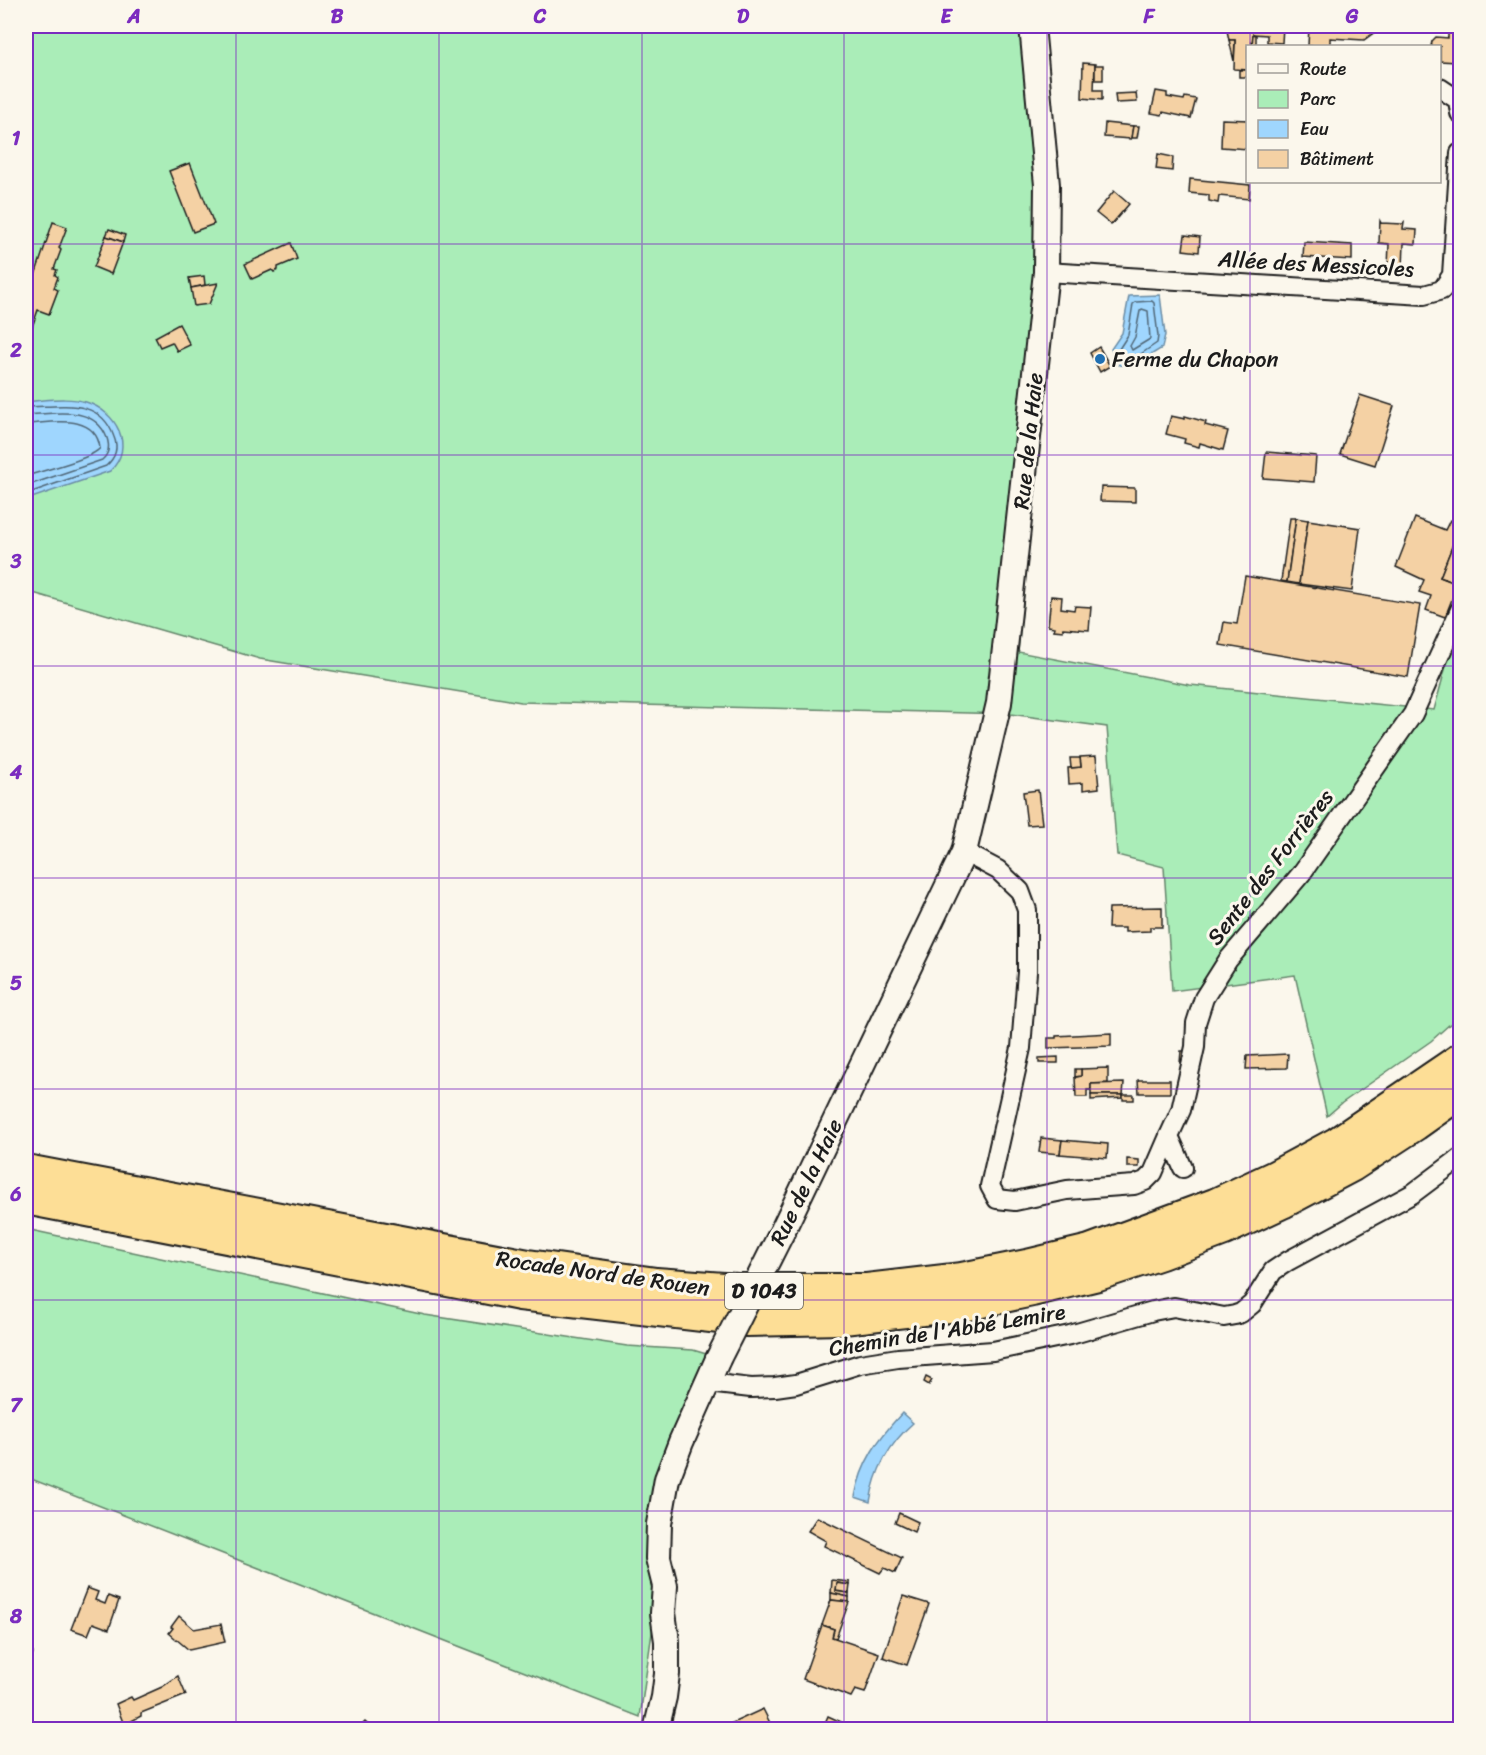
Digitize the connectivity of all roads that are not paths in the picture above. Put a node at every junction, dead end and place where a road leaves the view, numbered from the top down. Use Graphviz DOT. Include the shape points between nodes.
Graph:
graph roads {
  1 [pos="1032,26"];
  2 [pos="1441,89"];
  3 [pos="1461,113"];
  4 [pos="1461,153"];
  5 [pos="1046,272"];
  6 [pos="1461,610"];
  7 [pos="964,852"];
  8 [pos="1461,1060"];
  9 [pos="1461,1092"];
  10 [pos="1169,1137"];
  11 [pos="1461,1158"];
  12 [pos="1183,1168"];
  13 [pos="26,1171"];
  14 [pos="26,1198"];
  15 [pos="708,1383"];
  16 [pos="656,1730"];
  1 -- 5 [label="street, Rue de la Haie" via="1047,184"];
  2 -- 3 [label="street" via="1458,100"];
  4 -- 5 [label="street, Allée des Messicoles" via="1452,275 1442,290 1424,295"];
  5 -- 7 [label="street, Rue de la Haie" via="999,703"];
  6 -- 10 [label="street, Sente des Forrières" via="1413,714 1301,874 1228,960 1203,998 1181,1110"];
  7 -- 10 [label="street" via="998,870 1020,891 1027,910 1021,1048 990,1186 997,1199 1015,1201 1067,1190 1134,1185 1153,1173"];
  7 -- 15 [label="street, Rue de la Haie, bridge"];
  8 -- 13 [label="highway, Rocade Nord de Rouen / D 1043" via="1338,1143 1215,1205 1090,1251 962,1279 867,1290 736,1290 656,1284 552,1269"];
  9 -- 14 [label="highway, Rocade Nord de Rouen / D 1043" via="1342,1170 1224,1229 1161,1253 1098,1274 967,1304 843,1318 746,1320 520,1294"];
  10 -- 12 [label="street"];
  11 -- 15 [label="street, Chemin de l'Abbé Lemire" via="1412,1194 1273,1271 1252,1304 1241,1313 1224,1317 1174,1307 993,1351 860,1364 775,1388"];
  15 -- 16 [label="street, Rue de la Haie" via="667,1479 659,1524 667,1674"];
}
